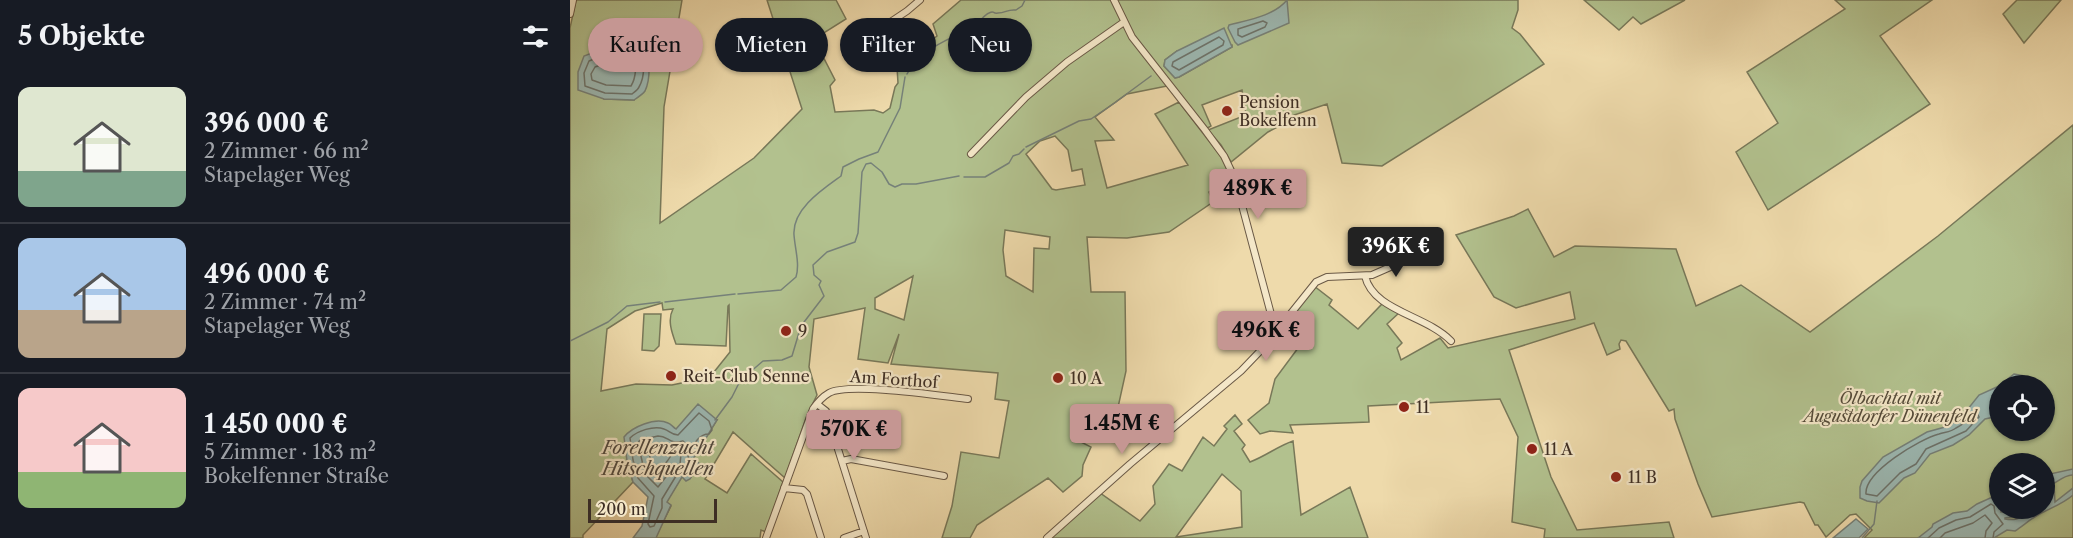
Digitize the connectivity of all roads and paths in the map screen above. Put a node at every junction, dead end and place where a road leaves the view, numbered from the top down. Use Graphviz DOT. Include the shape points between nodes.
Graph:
graph roads {
  1 [pos="573,0"];
  2 [pos="920,0"];
  3 [pos="1114,0"];
  4 [pos="570,14"];
  5 [pos="896,18"];
  6 [pos="1124,22"];
  7 [pos="971,154"];
  8 [pos="1420,254"];
  9 [pos="1365,276"];
  10 [pos="1279,328"];
  11 [pos="1451,341"];
  12 [pos="968,399"];
  13 [pos="819,401"];
  14 [pos="842,461"];
  15 [pos="945,476"];
  16 [pos="784,488"];
  17 [pos="865,535"];
  18 [pos="766,538"];
  19 [pos="821,538"];
  20 [pos="844,538"];
  21 [pos="1047,538"];
  1 -- 4 [label="street"];
  2 -- 5 [label="street"];
  3 -- 6 [label="street"];
  6 -- 7 [label="street" via="1026,97"];
  6 -- 10 [label="street" via="1205,130 1235,179 1272,318"];
  8 -- 9 [label="street"];
  9 -- 10 [label="street" via="1327,277 1316,282"];
  9 -- 11 [label="street" via="1382,302 1430,324"];
  10 -- 21 [label="street" via="1234,378"];
  12 -- 13 [label="street, Am Forthof" via="853,387 830,392"];
  13 -- 14 [label="street"];
  13 -- 16 [label="street"];
  14 -- 15 [label="street" via="851,459"];
  14 -- 17 [label="street"];
  16 -- 18 [label="street"];
  16 -- 19 [label="street" via="807,494"];
  17 -- 20 [label="street"];
}
